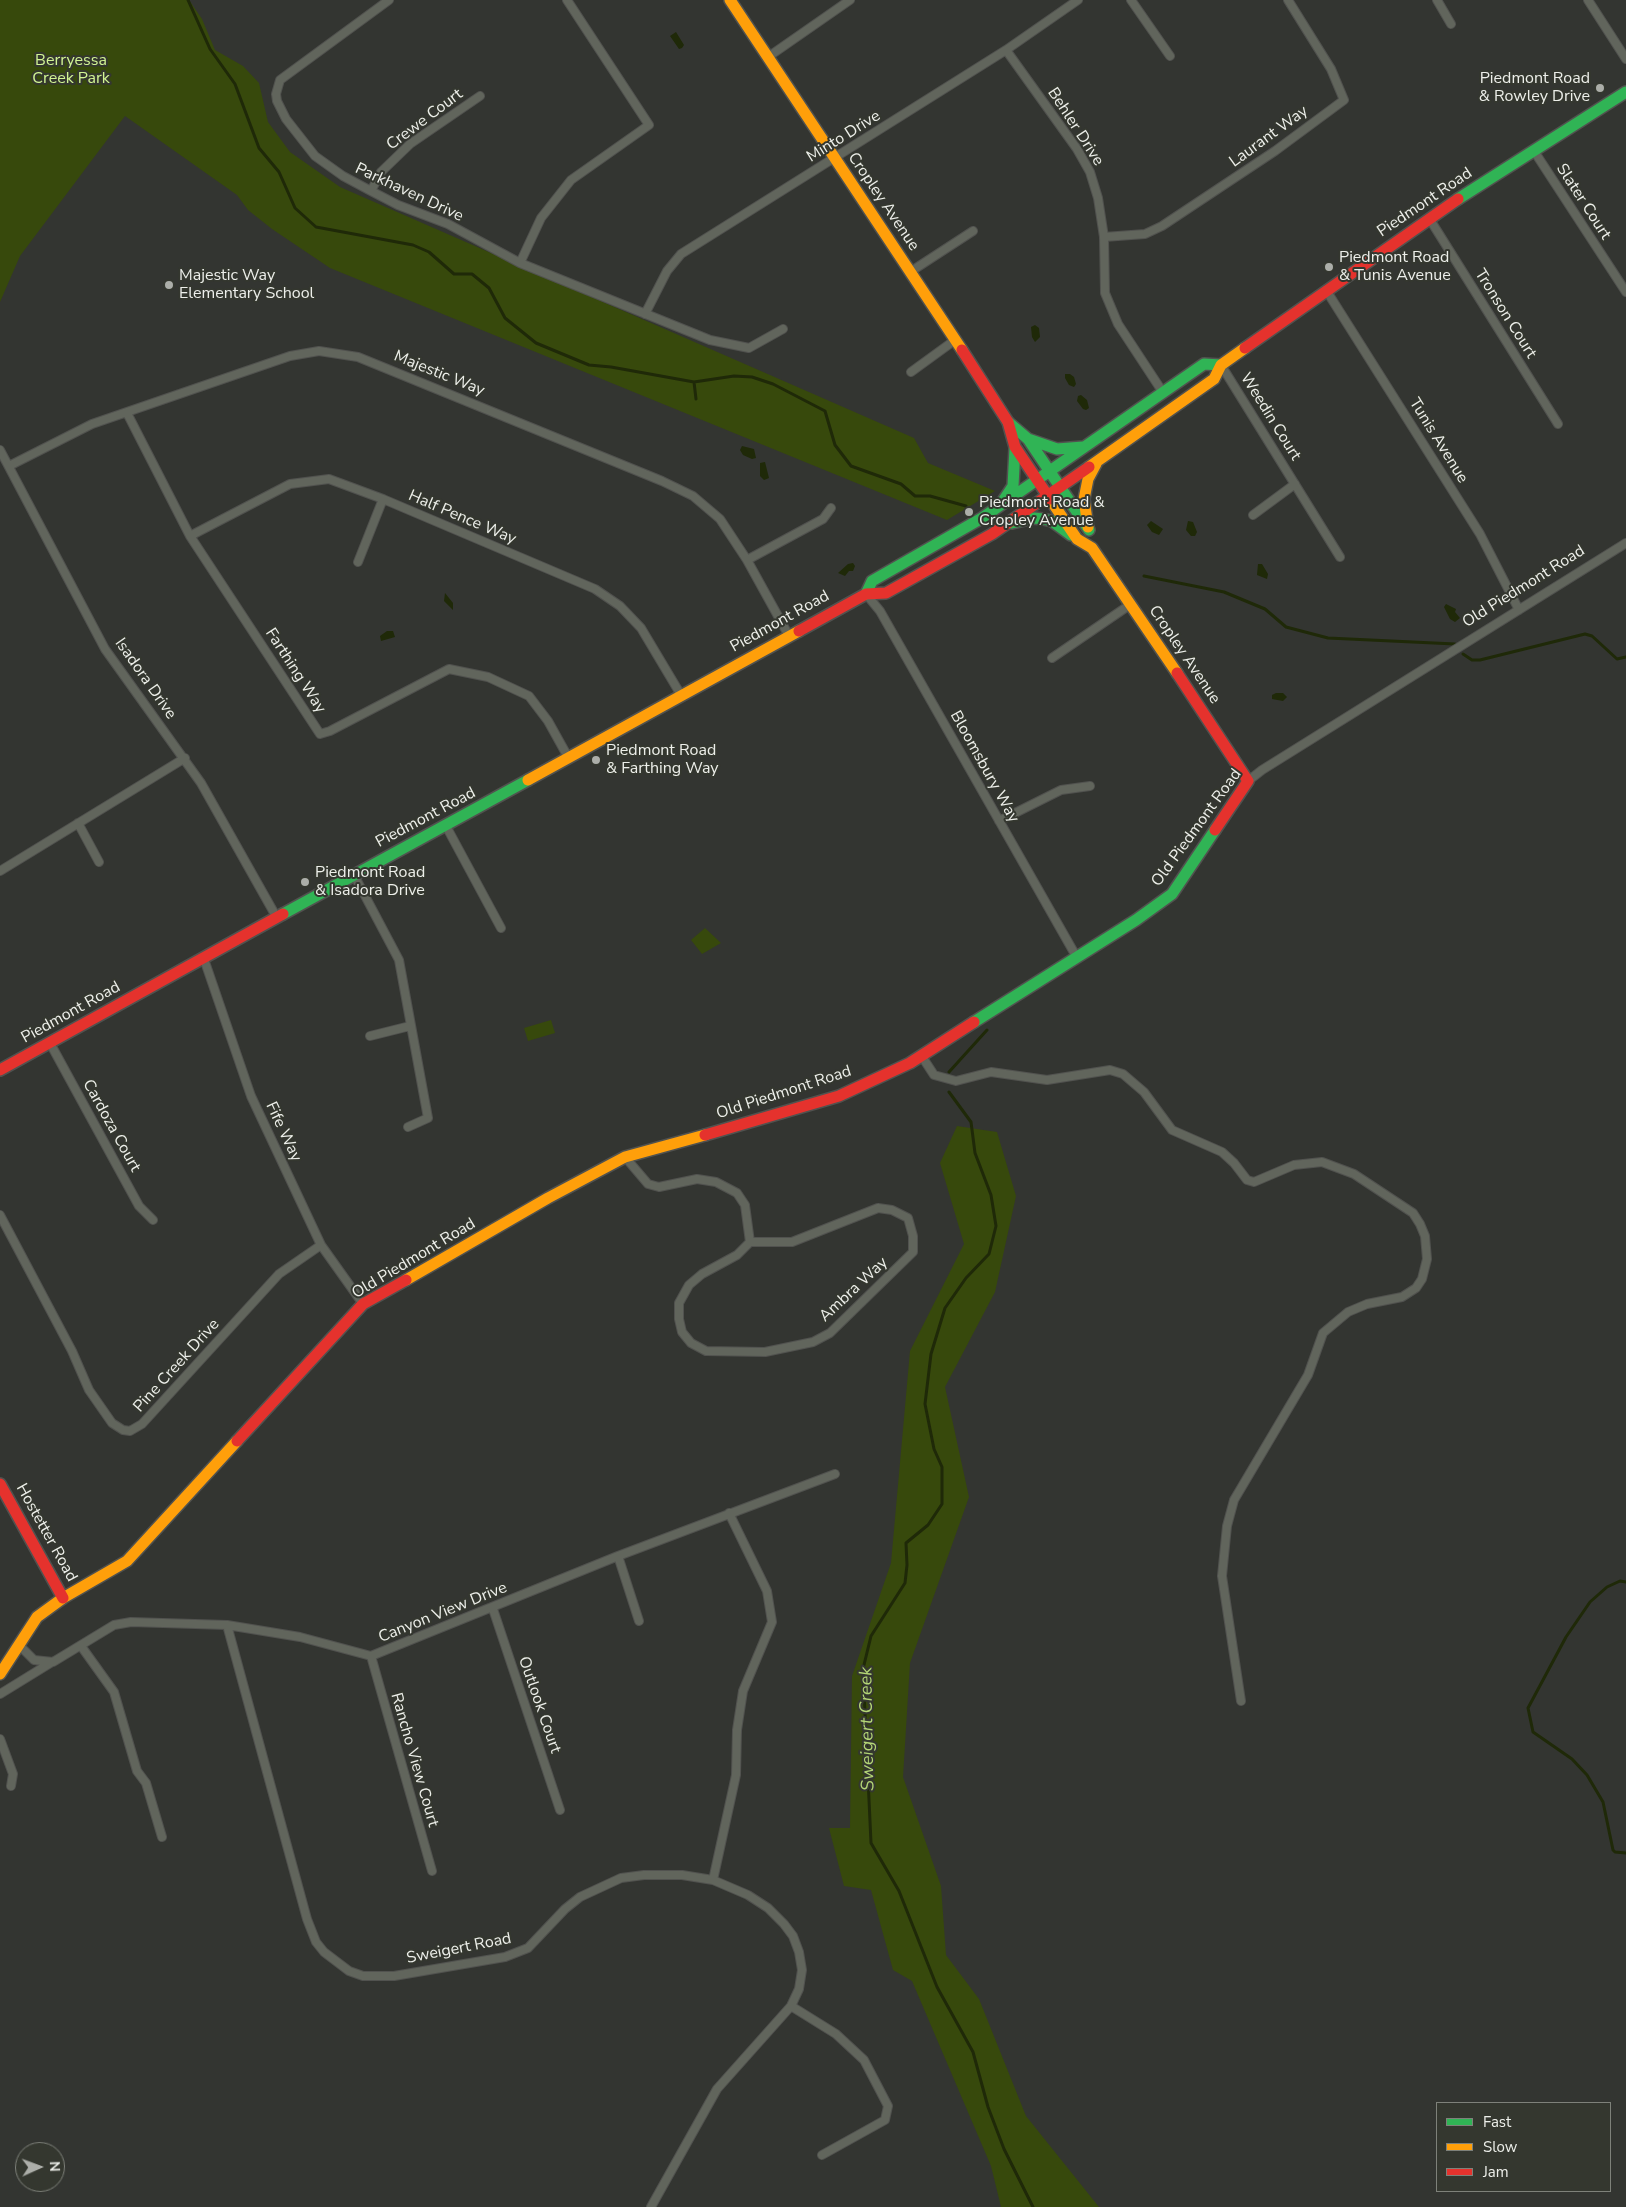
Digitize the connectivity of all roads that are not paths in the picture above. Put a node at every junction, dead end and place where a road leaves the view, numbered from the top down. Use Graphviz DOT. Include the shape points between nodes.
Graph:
graph roads {
  1 [pos="389,0"];
  2 [pos="566,0"];
  3 [pos="730,0"];
  4 [pos="850,0"];
  5 [pos="1078,0"];
  6 [pos="1131,0"];
  7 [pos="1288,0"];
  8 [pos="1437,0"];
  9 [pos="1588,0"];
  10 [pos="1451,24"];
  11 [pos="1006,50"];
  12 [pos="1170,56"];
  13 [pos="768,57"];
  14 [pos="1626,60"];
  15 [pos="1626,92"];
  16 [pos="480,96"];
  17 [pos="1534,151"];
  18 [pos="835,159"];
  19 [pos="371,191"];
  20 [pos="1429,218"];
  21 [pos="973,231"];
  22 [pos="1104,237"];
  23 [pos="520,263"];
  24 [pos="910,272"];
  25 [pos="1326,290"];
  26 [pos="1626,292"];
  27 [pos="645,314"];
  28 [pos="783,329"];
  29 [pos="955,340"];
  30 [pos="1221,365"];
  31 [pos="911,372"];
  32 [pos="1162,391"];
  33 [pos="127,413"];
  34 [pos="1008,422"];
  35 [pos="1558,424"];
  36 [pos="1028,439"];
  37 [pos="1087,446"];
  38 [pos="1015,447"];
  39 [pos="0,450"];
  40 [pos="1100,458"];
  41 [pos="9,466"];
  42 [pos="1050,472"];
  43 [pos="1038,480"];
  44 [pos="1295,484"];
  45 [pos="1060,487"];
  46 [pos="1048,495"];
  47 [pos="383,499"];
  48 [pos="999,506"];
  49 [pos="831,508"];
  50 [pos="1253,515"];
  51 [pos="1008,524"];
  52 [pos="1089,530"];
  53 [pos="190,536"];
  54 [pos="1077,539"];
  55 [pos="1626,543"];
  56 [pos="1092,548"];
  57 [pos="1340,558"];
  58 [pos="747,560"];
  59 [pos="358,562"];
  60 [pos="866,594"];
  61 [pos="1131,604"];
  62 [pos="1519,610"];
  63 [pos="789,636"];
  64 [pos="1052,658"];
  65 [pos="681,695"];
  66 [pos="568,757"];
  67 [pos="184,758"];
  68 [pos="1248,781"];
  69 [pos="1090,786"];
  70 [pos="999,821"];
  71 [pos="78,823"];
  72 [pos="446,826"];
  73 [pos="99,862"];
  74 [pos="0,871"];
  75 [pos="354,876"];
  76 [pos="277,918"];
  77 [pos="501,928"];
  78 [pos="1076,956"];
  79 [pos="204,959"];
  80 [pos="410,1026"];
  81 [pos="370,1036"];
  82 [pos="50,1043"];
  83 [pos="921,1055"];
  84 [pos="0,1070"];
  85 [pos="408,1127"];
  86 [pos="625,1157"];
  87 [pos="0,1215"];
  88 [pos="153,1220"];
  89 [pos="750,1242"];
  90 [pos="321,1245"];
  91 [pos="363,1304"];
  92 [pos="835,1474"];
  93 [pos="0,1484"];
  94 [pos="729,1513"];
  95 [pos="618,1556"];
  96 [pos="63,1598"];
  97 [pos="493,1609"];
  98 [pos="639,1621"];
  99 [pos="227,1625"];
  100 [pos="19,1645"];
  101 [pos="81,1646"];
  102 [pos="371,1656"];
  103 [pos="53,1662"];
  104 [pos="0,1674"];
  105 [pos="0,1694"];
  106 [pos="1241,1700"];
  107 [pos="0,1739"];
  108 [pos="11,1786"];
  109 [pos="560,1810"];
  110 [pos="162,1837"];
  111 [pos="432,1871"];
  112 [pos="713,1880"];
  113 [pos="791,2006"];
  114 [pos="822,2155"];
  115 [pos="651,2207"];
  1 -- 19 [label="street, Parkhaven Drive" via="285,74 276,94 286,119 315,156"];
  2 -- 23 [label="street" via="649,125 571,180 541,218"];
  3 -- 13 [label="street, Cropley Avenue"];
  4 -- 13 [label="street"];
  5 -- 11 [label="street, Minto Drive"];
  6 -- 12 [label="street"];
  7 -- 22 [label="street, Laurant Way" via="1331,69 1344,100 1275,151 1162,226 1145,234"];
  8 -- 10 [label="street"];
  9 -- 14 [label="street"];
  11 -- 18 [label="street, Minto Drive"];
  11 -- 22 [label="street, Behler Drive" via="1090,172"];
  13 -- 18 [label="street, Cropley Avenue"];
  15 -- 17 [label="street, Piedmont Road"];
  16 -- 19 [label="street, Crewe Court" via="410,144 381,172"];
  17 -- 20 [label="street, Piedmont Road"];
  17 -- 26 [label="street, Slater Court"];
  18 -- 24 [label="street, Cropley Avenue"];
  18 -- 27 [label="street, Minto Drive" via="681,254 667,271"];
  19 -- 23 [label="street, Parkhaven Drive" via="448,224"];
  20 -- 25 [label="street, Piedmont Road"];
  20 -- 35 [label="street, Tronson Court"];
  21 -- 24 [label="street"];
  22 -- 32 [label="street, Behler Drive" via="1105,293 1118,324"];
  23 -- 27 [label="street, Parkhaven Drive"];
  24 -- 29 [label="street, Cropley Avenue"];
  25 -- 30 [label="street, Piedmont Road"];
  25 -- 62 [label="street, Tunis Avenue" via="1480,534"];
  27 -- 28 [label="street, Parkhaven Drive" via="710,340 737,347 749,348"];
  29 -- 31 [label="street"];
  29 -- 34 [label="street, Cropley Avenue"];
  30 -- 32 [label="street, Piedmont Road" via="1204,364"];
  30 -- 40 [label="street, Piedmont Road" via="1214,378"];
  30 -- 44 [label="street, Weedin Court"];
  32 -- 37 [label="street, Piedmont Road"];
  33 -- 41 [label="street, Majestic Way" via="92,424"];
  33 -- 53 [label="street, Farthing Way"];
  33 -- 58 [label="street, Majestic Way" via="290,356 319,351 358,356 693,496 720,519"];
  34 -- 36 [label="street, Cropley Avenue"];
  34 -- 38 [label="street, Cropley Avenue"];
  36 -- 37 [label="street" via="1057,449"];
  36 -- 42 [label="street, Cropley Avenue"];
  37 -- 42 [label="street, Piedmont Road"];
  38 -- 43 [label="street, Cropley Avenue"];
  38 -- 48 [label="street" via="1016,477"];
  39 -- 41 [label="street, Isadora Drive"];
  40 -- 45 [label="street, Piedmont Road"];
  40 -- 52 [label="street" via="1085,488"];
  41 -- 67 [label="street, Isadora Drive" via="105,649"];
  42 -- 43 [label="street, Piedmont Road"];
  42 -- 45 [label="street, Cropley Avenue"];
  43 -- 46 [label="street, Cropley Avenue"];
  43 -- 48 [label="street, Piedmont Road"];
  44 -- 50 [label="street, Weedin Court"];
  44 -- 57 [label="street, Weedin Court"];
  45 -- 46 [label="street, Piedmont Road"];
  45 -- 52 [label="street, Cropley Avenue"];
  46 -- 51 [label="street, Piedmont Road"];
  46 -- 54 [label="street, Cropley Avenue"];
  47 -- 53 [label="street, Half Pence Way" via="328,479 290,484"];
  47 -- 59 [label="street"];
  47 -- 65 [label="street, Half Pence Way" via="596,589 620,606 642,628"];
  48 -- 60 [label="street, Piedmont Road" via="872,581"];
  49 -- 58 [label="street" via="823,519"];
  51 -- 54 [label="street" via="1034,518 1052,521"];
  51 -- 60 [label="street, Piedmont Road" via="886,593"];
  52 -- 56 [label="street, Cropley Avenue"];
  53 -- 66 [label="street, Farthing Way" via="320,734 449,669 488,677 529,696 548,721"];
  54 -- 56 [label="street, Cropley Avenue"];
  55 -- 62 [label="street, Old Piedmont Road"];
  56 -- 61 [label="street, Cropley Avenue"];
  58 -- 63 [label="street, Majestic Way"];
  60 -- 63 [label="street, Piedmont Road"];
  60 -- 70 [label="street, Bloomsbury Way" via="880,611"];
  61 -- 64 [label="street"];
  61 -- 68 [label="street, Cropley Avenue"];
  62 -- 68 [label="street, Old Piedmont Road"];
  63 -- 65 [label="street, Piedmont Road"];
  65 -- 66 [label="street, Piedmont Road"];
  66 -- 72 [label="street, Piedmont Road"];
  67 -- 71 [label="street"];
  67 -- 76 [label="street, Isadora Drive"];
  68 -- 78 [label="street, Old Piedmont Road" via="1172,894"];
  69 -- 70 [label="street" via="1061,790"];
  70 -- 78 [label="street, Bloomsbury Way"];
  71 -- 73 [label="street"];
  71 -- 74 [label="street"];
  72 -- 75 [label="street, Piedmont Road"];
  72 -- 77 [label="street"];
  75 -- 76 [label="street, Piedmont Road"];
  75 -- 80 [label="street" via="399,960"];
  76 -- 79 [label="street, Piedmont Road"];
  78 -- 83 [label="street, Old Piedmont Road"];
  79 -- 82 [label="street, Piedmont Road"];
  79 -- 90 [label="street, Fife Way" via="251,1096"];
  80 -- 81 [label="street"];
  80 -- 85 [label="street" via="428,1118"];
  82 -- 84 [label="street, Piedmont Road"];
  82 -- 88 [label="street, Cardoza Court" via="139,1206"];
  83 -- 86 [label="street, Old Piedmont Road" via="839,1096"];
  83 -- 106 [label="street" via="934,1075 956,1082 990,1072 1047,1080 1110,1070 1123,1074 1144,1092 1172,1130 1222,1152 1247,1180 1254,1182 1294,1165 1322,1162 1354,1174 1414,1213 1420,1224 1425,1236 1427,1259 1416,1288 1402,1297 1367,1304 1348,1312 1323,1333 1308,1375 1234,1500 1227,1526 1222,1576"];
  86 -- 89 [label="street" via="648,1184 659,1187 697,1179 716,1182 737,1193 745,1206"];
  86 -- 91 [label="street, Old Piedmont Road"];
  87 -- 90 [label="street, Pine Creek Drive" via="72,1351 89,1390 112,1423 123,1430 137,1429 279,1274"];
  89 -- 89 [label="street, Ambra Way" via="792,1242 878,1208 892,1210 908,1218 913,1252 830,1333 813,1342 765,1352 706,1351 691,1343 682,1332 679,1303 689,1285 737,1255"];
  90 -- 91 [label="street, Fife Way"];
  91 -- 96 [label="street, Old Piedmont Road" via="127,1561"];
  92 -- 94 [label="street, Canyon View Drive"];
  93 -- 96 [label="street, Hostetter Road"];
  94 -- 95 [label="street, Canyon View Drive"];
  94 -- 112 [label="street" via="767,1591 772,1622 743,1691 736,1775"];
  95 -- 97 [label="street, Canyon View Drive"];
  95 -- 98 [label="street"];
  96 -- 100 [label="street, Old Piedmont Road" via="36,1617"];
  97 -- 102 [label="street, Canyon View Drive"];
  97 -- 109 [label="street, Outlook Court"];
  99 -- 101 [label="street, Canyon View Drive" via="131,1622 114,1625"];
  99 -- 102 [label="street, Canyon View Drive" via="300,1637"];
  99 -- 112 [label="street, Sweigert Road" via="307,1918 316,1942 349,1971 363,1976 394,1976 505,1957 528,1948 580,1897 621,1878 682,1875"];
  100 -- 103 [label="street" via="34,1660"];
  100 -- 104 [label="street, Old Piedmont Road"];
  101 -- 103 [label="street, Canyon View Drive"];
  101 -- 110 [label="street" via="114,1692 137,1771 146,1783"];
  102 -- 111 [label="street, Rancho View Court"];
  103 -- 105 [label="street, Canyon View Drive"];
  107 -- 108 [label="street" via="13,1774"];
  112 -- 113 [label="street, Sweigert Road" via="748,1894 768,1908 793,1936 802,1970 799,1989"];
  113 -- 114 [label="street" via="836,2034 864,2060 888,2106 885,2120"];
  113 -- 115 [label="street, Sweigert Road" via="717,2089"];
}
